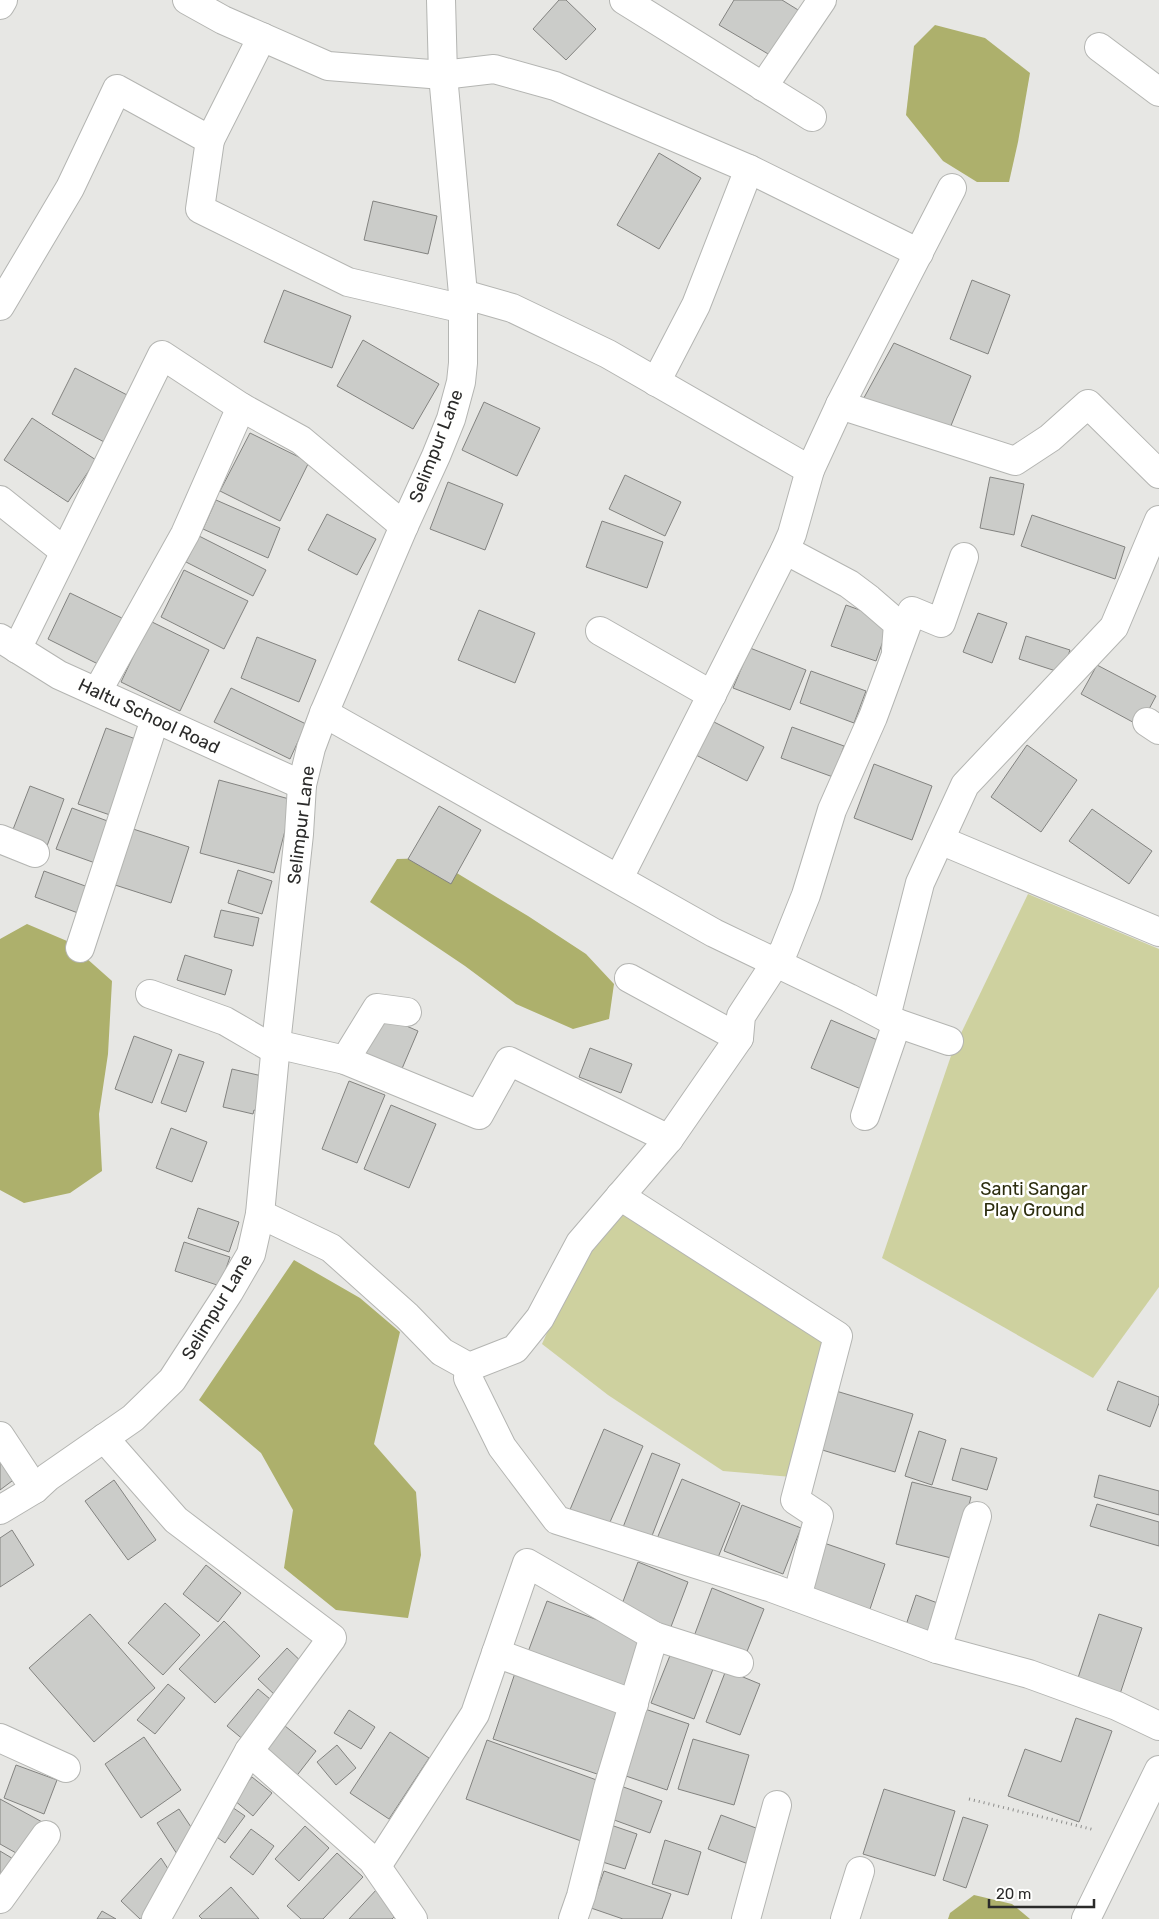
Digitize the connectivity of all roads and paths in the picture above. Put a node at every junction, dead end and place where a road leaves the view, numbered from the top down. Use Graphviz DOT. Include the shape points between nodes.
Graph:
graph roads {
  1 [pos="3,0"];
  2 [pos="187,0"];
  3 [pos="441,0"];
  4 [pos="624,0"];
  5 [pos="822,0"];
  6 [pos="0,5"];
  7 [pos="262,37"];
  8 [pos="1100,47"];
  9 [pos="443,75"];
  10 [pos="763,87"];
  11 [pos="1159,92"];
  12 [pos="812,117"];
  13 [pos="210,140"];
  14 [pos="749,169"];
  15 [pos="952,188"];
  16 [pos="919,253"];
  17 [pos="463,301"];
  18 [pos="0,306"];
  19 [pos="656,382"];
  20 [pos="840,405"];
  21 [pos="241,407"];
  22 [pos="810,470"];
  23 [pos="1159,474"];
  24 [pos="0,500"];
  25 [pos="1159,520"];
  26 [pos="404,526"];
  27 [pos="784,550"];
  28 [pos="64,551"];
  29 [pos="964,557"];
  30 [pos="600,631"];
  31 [pos="8,643"];
  32 [pos="895,657"];
  33 [pos="97,692"];
  34 [pos="712,695"];
  35 [pos="324,713"];
  36 [pos="155,719"];
  37 [pos="302,785"];
  38 [pos="0,839"];
  39 [pos="940,840"];
  40 [pos="35,853"];
  41 [pos="619,878"];
  42 [pos="1159,932"];
  43 [pos="80,948"];
  44 [pos="775,964"];
  45 [pos="628,978"];
  46 [pos="150,994"];
  47 [pos="407,1012"];
  48 [pos="891,1020"];
  49 [pos="739,1038"];
  50 [pos="949,1041"];
  51 [pos="276,1047"];
  52 [pos="345,1060"];
  53 [pos="865,1116"];
  54 [pos="669,1139"];
  55 [pos="620,1196"];
  56 [pos="260,1214"];
  57 [pos="469,1367"];
  58 [pos="0,1436"];
  59 [pos="104,1438"];
  60 [pos="35,1489"];
  61 [pos="0,1510"];
  62 [pos="977,1516"];
  63 [pos="797,1597"];
  64 [pos="654,1636"];
  65 [pos="937,1649"];
  66 [pos="496,1653"];
  67 [pos="739,1663"];
  68 [pos="634,1704"];
  69 [pos="1159,1726"];
  70 [pos="0,1738"];
  71 [pos="249,1751"];
  72 [pos="66,1768"];
  73 [pos="1159,1770"];
  74 [pos="969,1799"];
  75 [pos="777,1805"];
  76 [pos="46,1834"];
  77 [pos="1126,1838"];
  78 [pos="377,1866"];
  79 [pos="860,1871"];
  80 [pos="0,1899"];
  81 [pos="156,1919"];
  82 [pos="413,1919"];
  83 [pos="573,1919"];
  84 [pos="746,1919"];
  85 [pos="845,1919"];
  86 [pos="1086,1919"];
  1 -- 6 [label="street"];
  2 -- 7 [label="street"];
  3 -- 9 [label="street, Selimpur Lane"];
  4 -- 10 [label="street"];
  5 -- 10 [label="street"];
  7 -- 9 [label="street" via="328,66"];
  7 -- 13 [label="street"];
  8 -- 11 [label="street"];
  9 -- 14 [label="street" via="494,69 555,86"];
  9 -- 17 [label="street, Selimpur Lane"];
  10 -- 12 [label="street"];
  13 -- 17 [label="street" via="200,209 348,282"];
  13 -- 18 [label="street" via="117,89 70,188"];
  14 -- 16 [label="street"];
  14 -- 19 [label="street" via="696,305"];
  15 -- 16 [label="street"];
  16 -- 20 [label="street"];
  17 -- 19 [label="street" via="512,308 608,354"];
  17 -- 26 [label="street, Selimpur Lane" via="461,382 451,419"];
  19 -- 22 [label="street"];
  20 -- 22 [label="street"];
  20 -- 23 [label="street" via="1015,461 1050,438 1088,404"];
  21 -- 26 [label="street" via="301,440"];
  21 -- 28 [label="street" via="162,355"];
  21 -- 33 [label="street" via="185,534"];
  22 -- 27 [label="street" via="792,534"];
  24 -- 28 [label="street"];
  25 -- 39 [label="street" via="1114,627 966,786"];
  26 -- 35 [label="street, Selimpur Lane"];
  27 -- 32 [label="street" via="849,584 898,624"];
  27 -- 34 [label="street"];
  28 -- 31 [label="street"];
  29 -- 32 [label="street" via="941,622 912,611"];
  30 -- 34 [label="street"];
  31 -- 33 [label="street, Haltu School Road" via="59,675"];
  32 -- 44 [label="street" via="873,717 832,810 806,895"];
  33 -- 36 [label="street, Haltu School Road"];
  34 -- 41 [label="street"];
  35 -- 37 [label="street, Selimpur Lane"];
  35 -- 41 [label="street"];
  36 -- 37 [label="street, Haltu School Road"];
  36 -- 43 [label="street"];
  37 -- 51 [label="street, Selimpur Lane"];
  38 -- 40 [label="street"];
  39 -- 42 [label="street"];
  39 -- 48 [label="street" via="920,883"];
  41 -- 44 [label="street"];
  44 -- 48 [label="street"];
  44 -- 49 [label="street" via="741,1016"];
  45 -- 49 [label="street"];
  46 -- 51 [label="street" via="225,1021"];
  47 -- 52 [label="street" via="376,1008"];
  48 -- 50 [label="street"];
  48 -- 53 [label="street"];
  49 -- 54 [label="street"];
  51 -- 52 [label="street"];
  51 -- 56 [label="street, Selimpur Lane"];
  52 -- 54 [label="street" via="479,1115 508,1061"];
  54 -- 55 [label="street"];
  55 -- 57 [label="street" via="580,1243 540,1318 516,1349"];
  55 -- 63 [label="street" via="838,1336 796,1500 819,1516"];
  56 -- 57 [label="street" via="331,1248 442,1352"];
  56 -- 59 [label="street, Selimpur Lane" via="251,1254 172,1380 134,1418"];
  57 -- 63 [label="street" via="468,1378 502,1446 557,1520"];
  58 -- 60 [label="street"];
  59 -- 60 [label="street, Selimpur Lane"];
  59 -- 71 [label="street" via="176,1520 332,1638"];
  60 -- 61 [label="street, Selimpur Lane"];
  62 -- 65 [label="street"];
  63 -- 65 [label="street"];
  64 -- 66 [label="street" via="527,1563"];
  64 -- 67 [label="street"];
  64 -- 68 [label="street"];
  65 -- 69 [label="street" via="1029,1674 1117,1706"];
  66 -- 68 [label="street"];
  66 -- 78 [label="street" via="475,1714"];
  68 -- 83 [label="street"];
  70 -- 72 [label="street"];
  71 -- 78 [label="street"];
  71 -- 81 [label="street"];
  73 -- 77 [label="street"];
  74 -- 77 [label="path"];
  75 -- 84 [label="street"];
  76 -- 80 [label="street"];
  77 -- 86 [label="street"];
  78 -- 82 [label="street"];
  79 -- 85 [label="street"];
}
